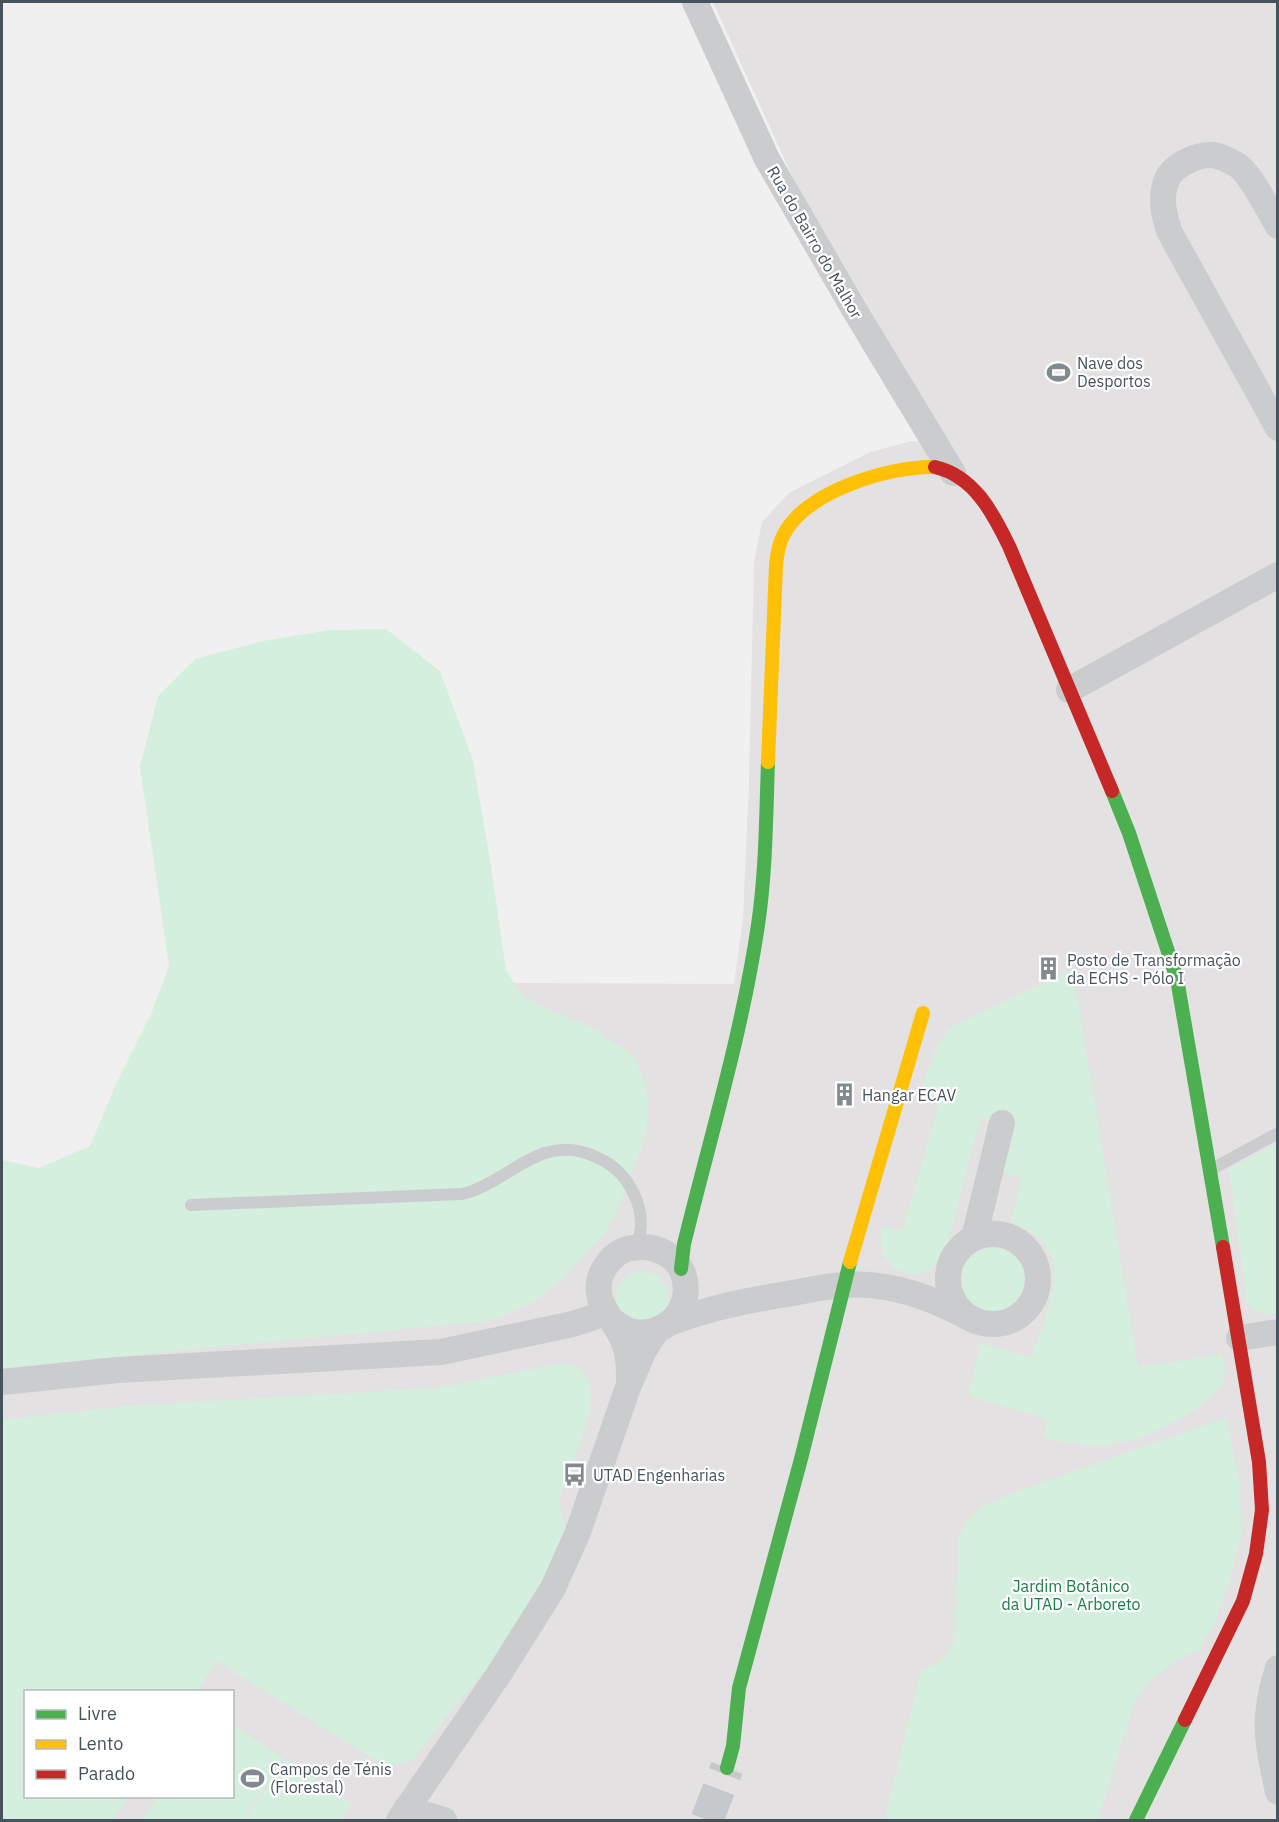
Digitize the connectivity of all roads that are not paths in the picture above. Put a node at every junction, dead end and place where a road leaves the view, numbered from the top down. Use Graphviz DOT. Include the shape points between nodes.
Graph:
graph roads {
  1 [pos="695,2"];
  2 [pos="1278,226"];
  3 [pos="1278,428"];
  4 [pos="953,473"];
  5 [pos="1278,575"];
  6 [pos="1069,690"];
  7 [pos="923,1013"];
  8 [pos="1002,1123"];
  9 [pos="1278,1133"];
  10 [pos="1211,1170"];
  11 [pos="191,1205"];
  12 [pos="692,1211"];
  13 [pos="974,1238"];
  14 [pos="643,1247"];
  15 [pos="953,1259"];
  16 [pos="683,1276"];
  17 [pos="599,1282"];
  18 [pos="845,1285"];
  19 [pos="915,1294"];
  20 [pos="743,1301"];
  21 [pos="610,1317"];
  22 [pos="975,1321"];
  23 [pos="559,1327"];
  24 [pos="663,1327"];
  25 [pos="1278,1332"];
  26 [pos="1239,1338"];
  27 [pos="2,1382"];
  28 [pos="628,1387"];
  29 [pos="1278,1668"];
  30 [pos="727,1768"];
  31 [pos="1278,1792"];
  32 [pos="402,1815"];
  33 [pos="444,1821"];
  34 [pos="1136,1821"];
  1 -- 4 [label="street, Rua do Bairro do Malhor" via="767,159"];
  2 -- 3 [label="street" via="1238,165 1213,154 1194,158 1176,168 1166,180 1162,203 1169,231"];
  4 -- 6 [label="street" via="987,505 998,524"];
  4 -- 12 [label="street" via="917,465 863,480 818,500 798,514 786,528 779,547 759,921 742,1019"];
  5 -- 6 [label="street"];
  6 -- 10 [label="street" via="1129,833 1168,949 1190,1046"];
  7 -- 18 [label="street"];
  8 -- 13 [label="street"];
  9 -- 10 [label="lane"];
  10 -- 26 [label="street"];
  11 -- 14 [label="lane" via="462,1194 484,1187 541,1154 584,1151 615,1168 627,1181 636,1197"];
  12 -- 14 [label="street" via="671,1235"];
  12 -- 16 [label="street" via="684,1244"];
  13 -- 15 [label="street"];
  13 -- 22 [label="street" via="989,1234 1017,1241 1036,1263 1039,1278 1036,1293 1019,1316 1005,1323"];
  14 -- 16 [label="street" via="662,1250 673,1258"];
  14 -- 17 [label="street" via="623,1250 612,1258"];
  15 -- 19 [label="street" via="929,1287"];
  15 -- 22 [label="street" via="948,1287 963,1313"];
  16 -- 20 [label="street" via="709,1297"];
  16 -- 24 [label="street" via="685,1297 680,1311"];
  17 -- 21 [label="street" via="599,1297"];
  17 -- 23 [label="street" via="582,1306"];
  18 -- 19 [label="street"];
  18 -- 20 [label="street"];
  18 -- 30 [label="street" via="739,1688"];
  19 -- 22 [label="street" via="949,1306"];
  20 -- 24 [label="street" via="702,1311"];
  21 -- 23 [label="street"];
  21 -- 24 [label="street" via="635,1332"];
  21 -- 28 [label="street" via="626,1349"];
  23 -- 27 [label="street" via="431,1353 118,1370"];
  24 -- 28 [label="street" via="644,1350"];
  25 -- 26 [label="street"];
  26 -- 34 [label="street" via="1261,1485 1256,1554 1243,1601"];
  28 -- 32 [label="street" via="581,1525 553,1588"];
  29 -- 31 [label="street" via="1271,1692 1268,1740"];
  32 -- 33 [label="street"];
}
